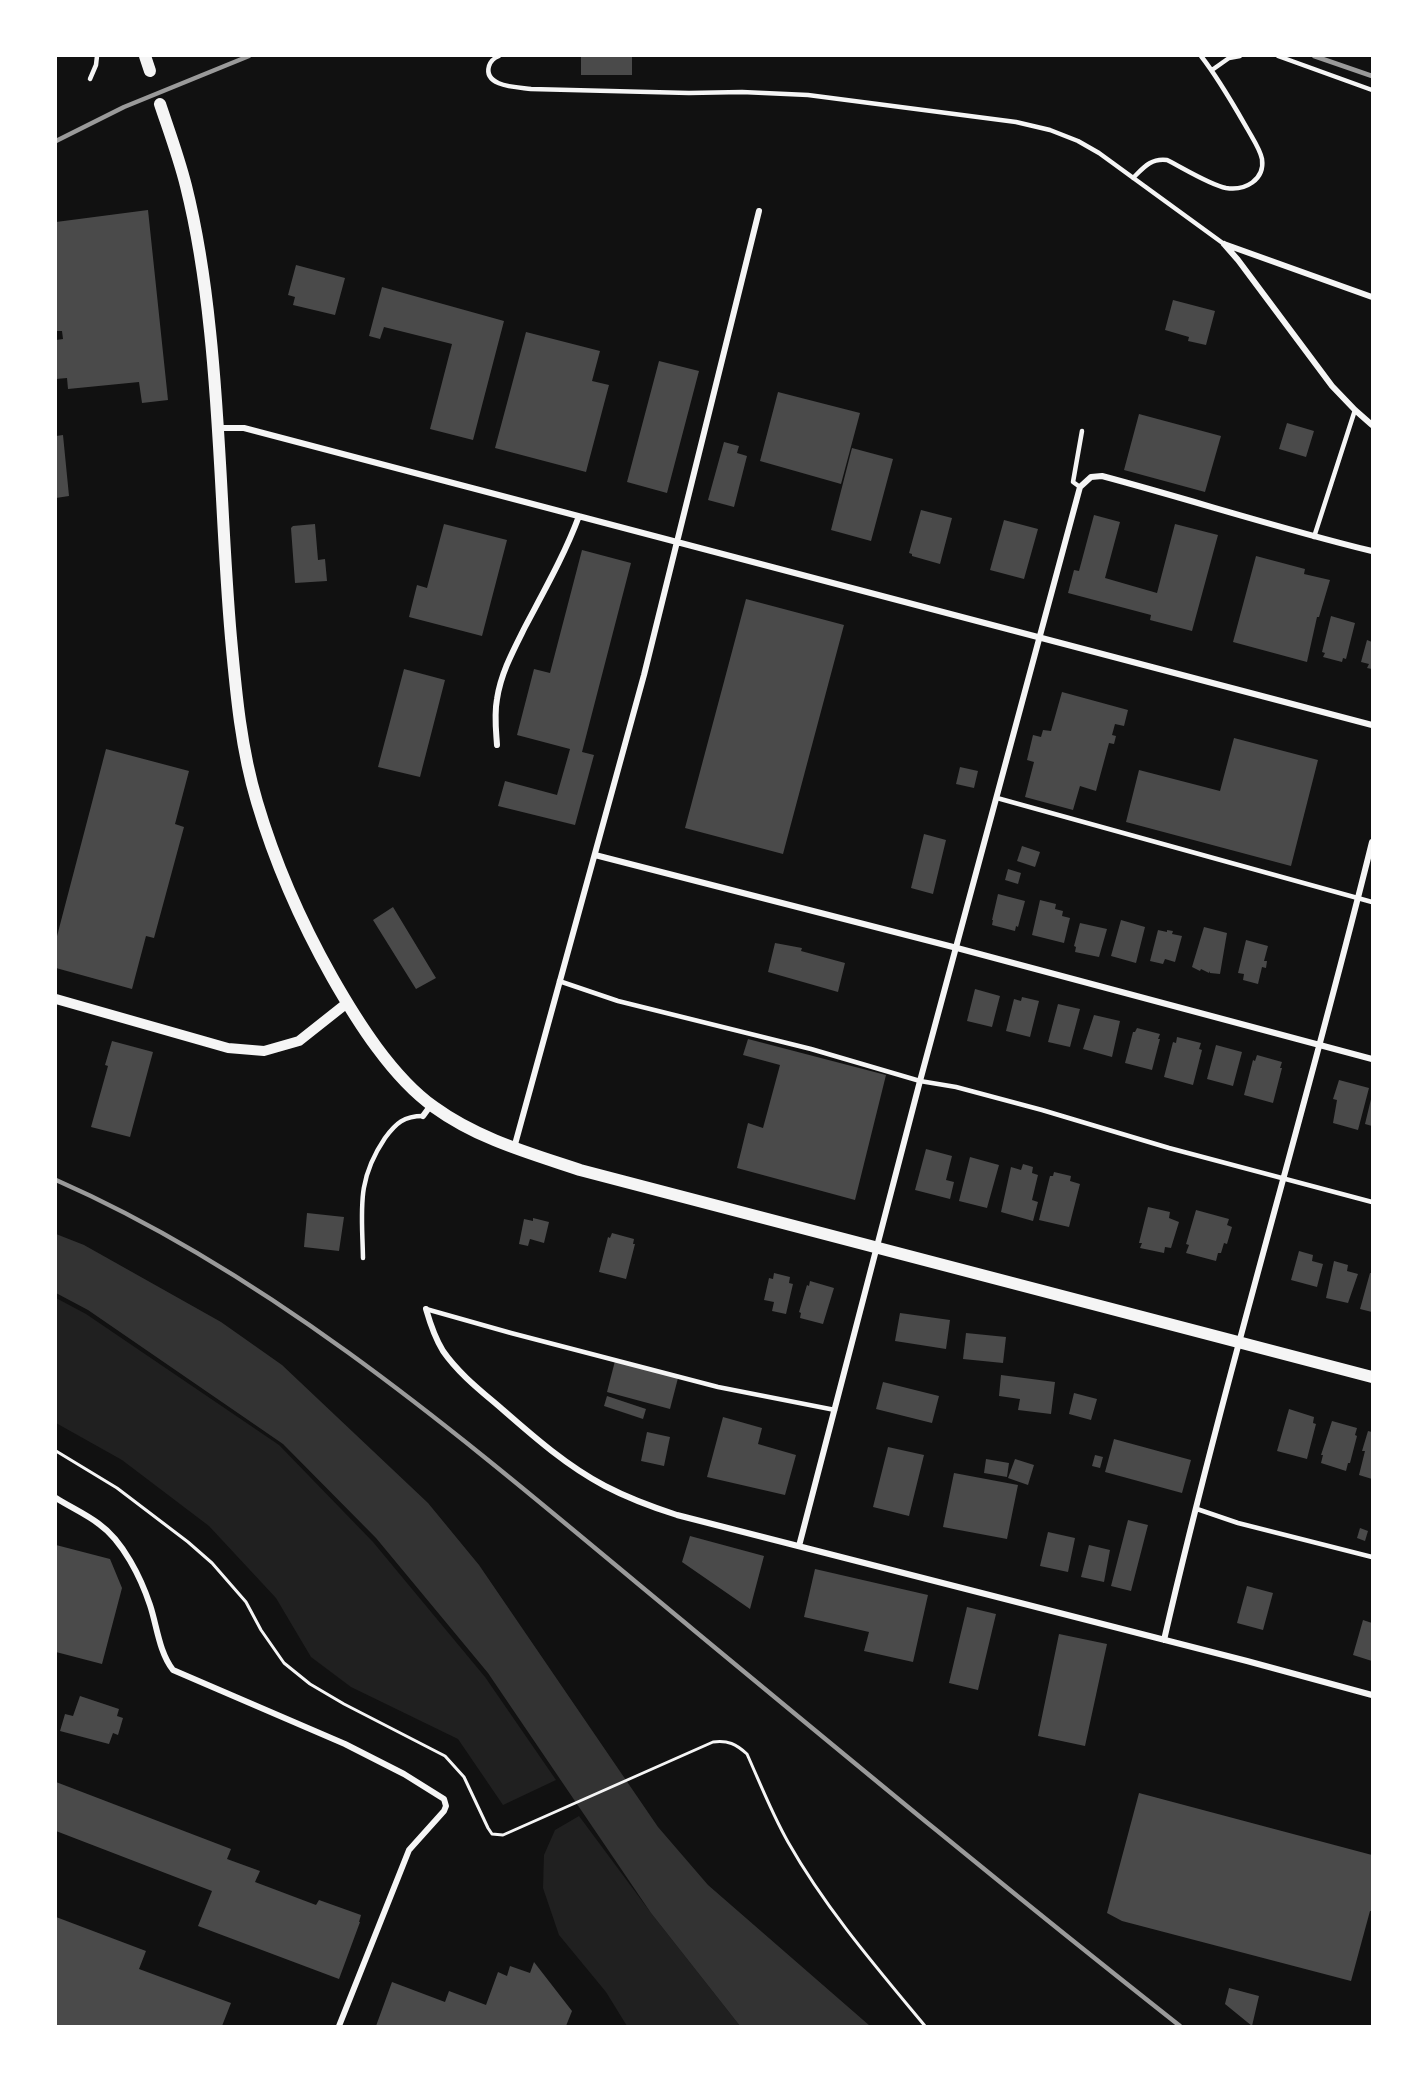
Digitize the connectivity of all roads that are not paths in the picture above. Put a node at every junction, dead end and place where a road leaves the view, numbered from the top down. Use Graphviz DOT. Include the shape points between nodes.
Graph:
graph roads {
  1 [pos="97,56"];
  2 [pos="145,56"];
  3 [pos="499,56"];
  4 [pos="1201,56"];
  5 [pos="1240,56"];
  6 [pos="1278,56"];
  7 [pos="1212,70"];
  8 [pos="150,71"];
  9 [pos="90,79"];
  10 [pos="1372,90"];
  11 [pos="160,104"];
  12 [pos="1133,178"];
  13 [pos="759,211"];
  14 [pos="1224,244"];
  15 [pos="1372,297"];
  16 [pos="1355,410"];
  17 [pos="1372,425"];
  18 [pos="217,428"];
  19 [pos="1082,431"];
  20 [pos="1080,488"];
  21 [pos="579,516"];
  22 [pos="1314,537"];
  23 [pos="676,542"];
  24 [pos="1372,551"];
  25 [pos="1039,637"];
  26 [pos="1372,725"];
  27 [pos="497,745"];
  28 [pos="997,798"];
  29 [pos="1372,842"];
  30 [pos="595,855"];
  31 [pos="1359,897"];
  32 [pos="1372,902"];
  33 [pos="957,948"];
  34 [pos="559,981"];
  35 [pos="56,999"];
  36 [pos="346,1003"];
  37 [pos="1319,1045"];
  38 [pos="1372,1059"];
  39 [pos="920,1081"];
  40 [pos="431,1105"];
  41 [pos="423,1116"];
  42 [pos="514,1149"];
  43 [pos="1283,1179"];
  44 [pos="1372,1202"];
  45 [pos="876,1247"];
  46 [pos="363,1258"];
  47 [pos="426,1309"];
  48 [pos="1240,1342"];
  49 [pos="1372,1377"];
  50 [pos="835,1410"];
  51 [pos="56,1498"];
  52 [pos="1197,1509"];
  53 [pos="799,1546"];
  54 [pos="1372,1557"];
  55 [pos="1164,1640"];
  56 [pos="1372,1695"];
  57 [pos="339,2026"];
  1 -- 9 [label="lane"];
  2 -- 8 [label="main road"];
  3 -- 12 [label="lane" via="490,62 490,77 508,86 531,89 808,95 1016,122 1078,141"];
  4 -- 7 [label="lane"];
  5 -- 7 [label="lane" via="1229,58"];
  6 -- 10 [label="lane"];
  7 -- 12 [label="lane" via="1262,157 1257,179 1236,189 1224,187 1158,159 1149,162"];
  11 -- 18 [label="main road" via="186,185 200,250"];
  12 -- 14 [label="lane"];
  13 -- 23 [label="street"];
  14 -- 15 [label="street"];
  14 -- 16 [label="street" via="1332,386"];
  16 -- 17 [label="street"];
  16 -- 22 [label="lane"];
  18 -- 21 [label="street" via="244,428"];
  18 -- 36 [label="main road" via="234,675 248,766 263,820 294,902"];
  19 -- 20 [label="lane" via="1073,482"];
  20 -- 22 [label="street" via="1091,477 1102,476"];
  20 -- 25 [label="street"];
  21 -- 23 [label="street"];
  21 -- 27 [label="street" via="501,677 496,701"];
  22 -- 24 [label="street"];
  23 -- 25 [label="street"];
  23 -- 30 [label="street"];
  25 -- 26 [label="street"];
  25 -- 28 [label="street"];
  28 -- 31 [label="lane"];
  28 -- 33 [label="street"];
  29 -- 31 [label="street"];
  30 -- 33 [label="street"];
  30 -- 34 [label="street"];
  31 -- 32 [label="lane"];
  31 -- 37 [label="street"];
  33 -- 37 [label="street"];
  33 -- 39 [label="street"];
  34 -- 39 [label="lane" via="618,1001 811,1049"];
  34 -- 42 [label="street"];
  35 -- 36 [label="street" via="228,1048 264,1051 298,1041"];
  36 -- 40 [label="main road" via="398,1073"];
  37 -- 38 [label="street"];
  37 -- 43 [label="street"];
  39 -- 43 [label="lane" via="1042,1110"];
  39 -- 45 [label="street"];
  40 -- 41 [label="street"];
  40 -- 42 [label="main road" via="467,1129"];
  41 -- 46 [label="lane" via="400,1121 375,1153 365,1176"];
  42 -- 45 [label="main road" via="580,1170"];
  43 -- 44 [label="lane"];
  43 -- 48 [label="street"];
  45 -- 48 [label="main road"];
  45 -- 50 [label="street"];
  47 -- 50 [label="lane" via="718,1387"];
  47 -- 53 [label="street" via="442,1349 456,1368 576,1469 639,1502"];
  48 -- 49 [label="main road"];
  48 -- 52 [label="street"];
  50 -- 53 [label="street"];
  51 -- 57 [label="street" via="115,1537 149,1603 166,1661 173,1670 345,1744 444,1799 444,1811 409,1851"];
  52 -- 54 [label="lane"];
  52 -- 55 [label="street"];
  53 -- 55 [label="street"];
  55 -- 56 [label="street"];
}
